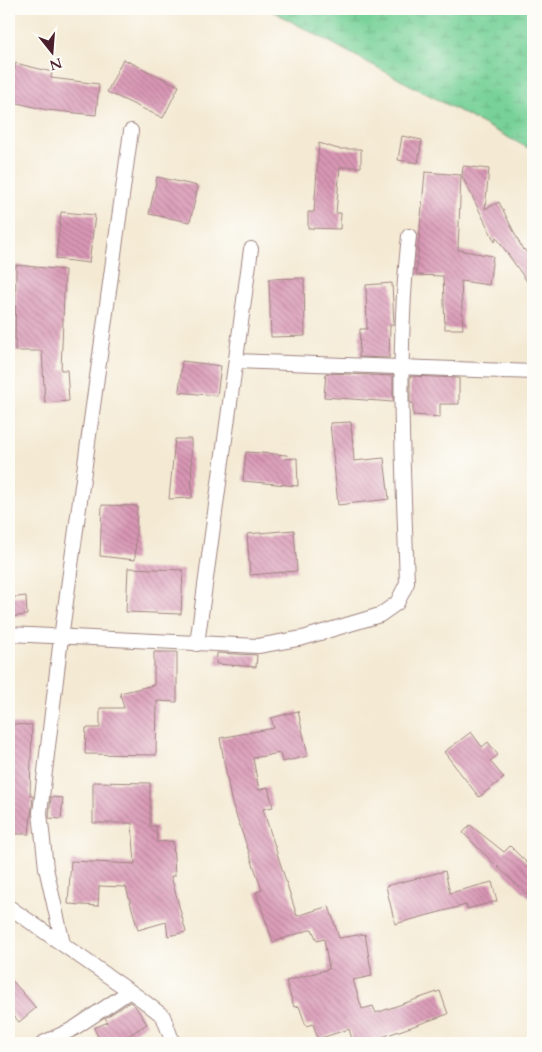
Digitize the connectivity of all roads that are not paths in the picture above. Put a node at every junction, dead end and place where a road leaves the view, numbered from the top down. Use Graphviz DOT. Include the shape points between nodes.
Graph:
graph roads {
  1 [pos="131,131"];
  2 [pos="409,236"];
  3 [pos="251,248"];
  4 [pos="236,361"];
  5 [pos="400,366"];
  6 [pos="533,372"];
  7 [pos="9,634"];
  8 [pos="61,638"];
  9 [pos="197,644"];
  10 [pos="9,908"];
  11 [pos="63,944"];
  12 [pos="130,991"];
  13 [pos="43,1043"];
  14 [pos="173,1043"];
  1 -- 8 [label="street"];
  2 -- 5 [label="street"];
  3 -- 4 [label="street"];
  4 -- 5 [label="street"];
  4 -- 9 [label="street"];
  5 -- 6 [label="street"];
  5 -- 9 [label="street" via="407,584 397,603 380,614 303,638 258,646"];
  7 -- 8 [label="street"];
  8 -- 9 [label="street"];
  8 -- 11 [label="street" via="40,813 46,868"];
  10 -- 11 [label="street"];
  11 -- 12 [label="street"];
  12 -- 13 [label="street" via="73,1029"];
  12 -- 14 [label="street" via="163,1016"];
}
